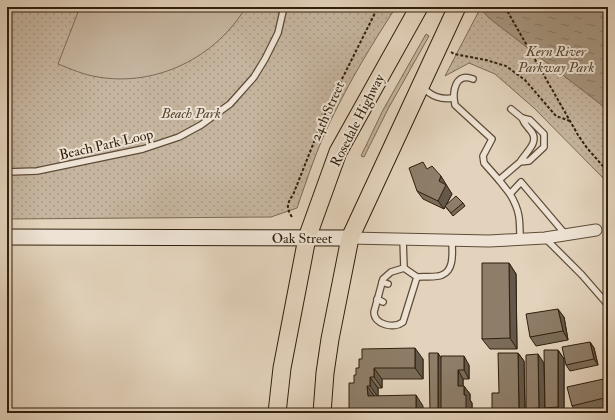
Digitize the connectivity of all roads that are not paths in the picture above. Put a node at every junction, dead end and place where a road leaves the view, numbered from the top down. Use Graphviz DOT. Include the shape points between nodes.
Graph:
graph roads {
  1 [pos="284,7"];
  2 [pos="419,7"];
  3 [pos="457,7"];
  4 [pos="473,79"];
  5 [pos="420,86"];
  6 [pos="453,98"];
  7 [pos="511,109"];
  8 [pos="522,118"];
  9 [pos="520,162"];
  10 [pos="7,172"];
  11 [pos="499,180"];
  12 [pos="510,194"];
  13 [pos="596,230"];
  14 [pos="566,235"];
  15 [pos="7,237"];
  16 [pos="307,238"];
  17 [pos="350,238"];
  18 [pos="546,238"];
  19 [pos="403,239"];
  20 [pos="520,240"];
  21 [pos="452,241"];
  22 [pos="404,268"];
  23 [pos="417,277"];
  24 [pos="382,282"];
  25 [pos="388,284"];
  26 [pos="377,300"];
  27 [pos="383,302"];
  28 [pos="608,305"];
  29 [pos="277,413"];
  30 [pos="322,413"];
  1 -- 10 [label="lane, Beach Park Loop" via="278,33 254,77 230,104 201,125 179,137 143,149 37,171"];
  2 -- 16 [label="main road, Rosedale Highway" via="338,152"];
  3 -- 5 [label="main road"];
  4 -- 6 [label="lane" via="462,78 457,82"];
  5 -- 6 [label="lane" via="432,96"];
  5 -- 17 [label="main road"];
  6 -- 11 [label="lane" via="455,105 492,139 483,156 484,163"];
  7 -- 8 [label="lane"];
  8 -- 9 [label="lane" via="534,137 534,143"];
  8 -- 9 [label="lane" via="530,120 544,134 544,147 529,161"];
  9 -- 11 [label="lane"];
  11 -- 12 [label="lane"];
  12 -- 14 [label="lane" via="521,182"];
  12 -- 20 [label="lane" via="517,206"];
  13 -- 14 [label="street, Oak Street"];
  14 -- 18 [label="street, Oak Street"];
  15 -- 16 [label="main road, Oak Street"];
  16 -- 17 [label="main road, Oak Street"];
  16 -- 29 [label="main road" via="282,368"];
  17 -- 19 [label="street, Oak Street"];
  17 -- 30 [label="main road" via="330,338"];
  18 -- 20 [label="street, Oak Street"];
  18 -- 28 [label="lane"];
  19 -- 21 [label="street, Oak Street"];
  19 -- 22 [label="lane"];
  20 -- 21 [label="street, Oak Street"];
  21 -- 23 [label="lane" via="452,263 448,272 442,276"];
  22 -- 23 [label="lane"];
  22 -- 24 [label="lane" via="391,272"];
  23 -- 26 [label="lane" via="409,291 403,322 398,325 392,326 377,321 374,316"];
  24 -- 25 [label="lane"];
  24 -- 26 [label="lane"];
  26 -- 27 [label="lane"];
}
